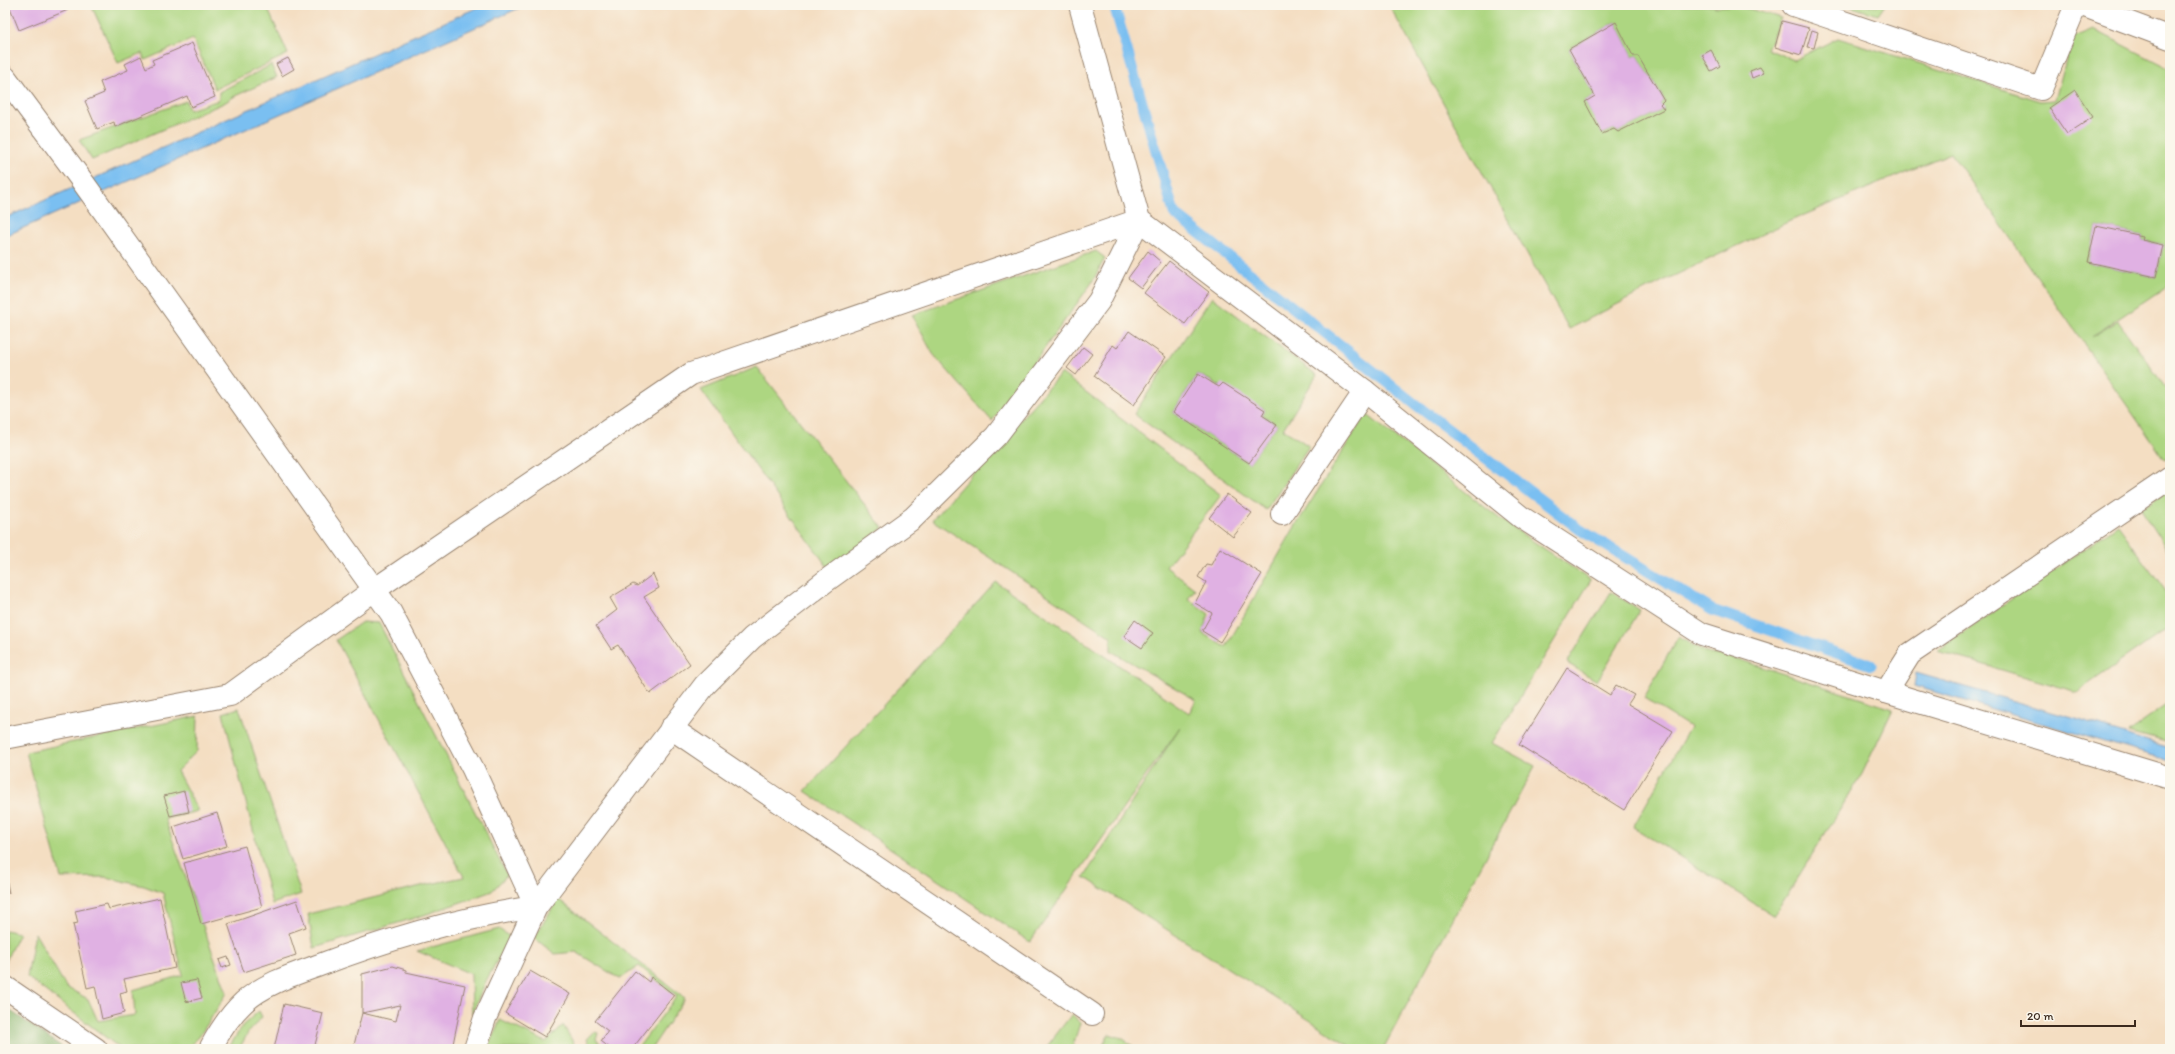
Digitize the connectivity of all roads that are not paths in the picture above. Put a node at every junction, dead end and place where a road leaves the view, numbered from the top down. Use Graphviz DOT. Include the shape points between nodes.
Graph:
graph roads {
  1 [pos="1080,5"];
  2 [pos="1793,5"];
  3 [pos="2076,5"];
  4 [pos="2082,5"];
  5 [pos="2170,38"];
  6 [pos="5,77"];
  7 [pos="1139,220"];
  8 [pos="1365,391"];
  9 [pos="2170,478"];
  10 [pos="1282,514"];
  11 [pos="374,590"];
  12 [pos="1886,692"];
  13 [pos="671,728"];
  14 [pos="5,738"];
  15 [pos="2170,778"];
  16 [pos="536,907"];
  17 [pos="5,987"];
  18 [pos="1092,1014"];
  19 [pos="96,1049"];
  20 [pos="210,1049"];
  21 [pos="475,1049"];
  1 -- 7 [label="street"];
  2 -- 3 [label="street" via="2041,89"];
  4 -- 5 [label="street"];
  6 -- 11 [label="street"];
  7 -- 8 [label="street"];
  7 -- 11 [label="street" via="692,374"];
  7 -- 13 [label="street" via="1099,301 996,436 914,518 752,638 705,685"];
  8 -- 10 [label="street"];
  8 -- 12 [label="street" via="1521,517 1702,634"];
  9 -- 12 [label="street" via="1910,654"];
  11 -- 14 [label="street" via="230,695"];
  11 -- 16 [label="street" via="391,613 473,769"];
  12 -- 15 [label="street"];
  13 -- 16 [label="street"];
  13 -- 18 [label="street"];
  16 -- 20 [label="street" via="496,912 444,925 348,954 276,982 244,1002"];
  16 -- 21 [label="street" via="485,1018"];
  17 -- 19 [label="street"];
}
